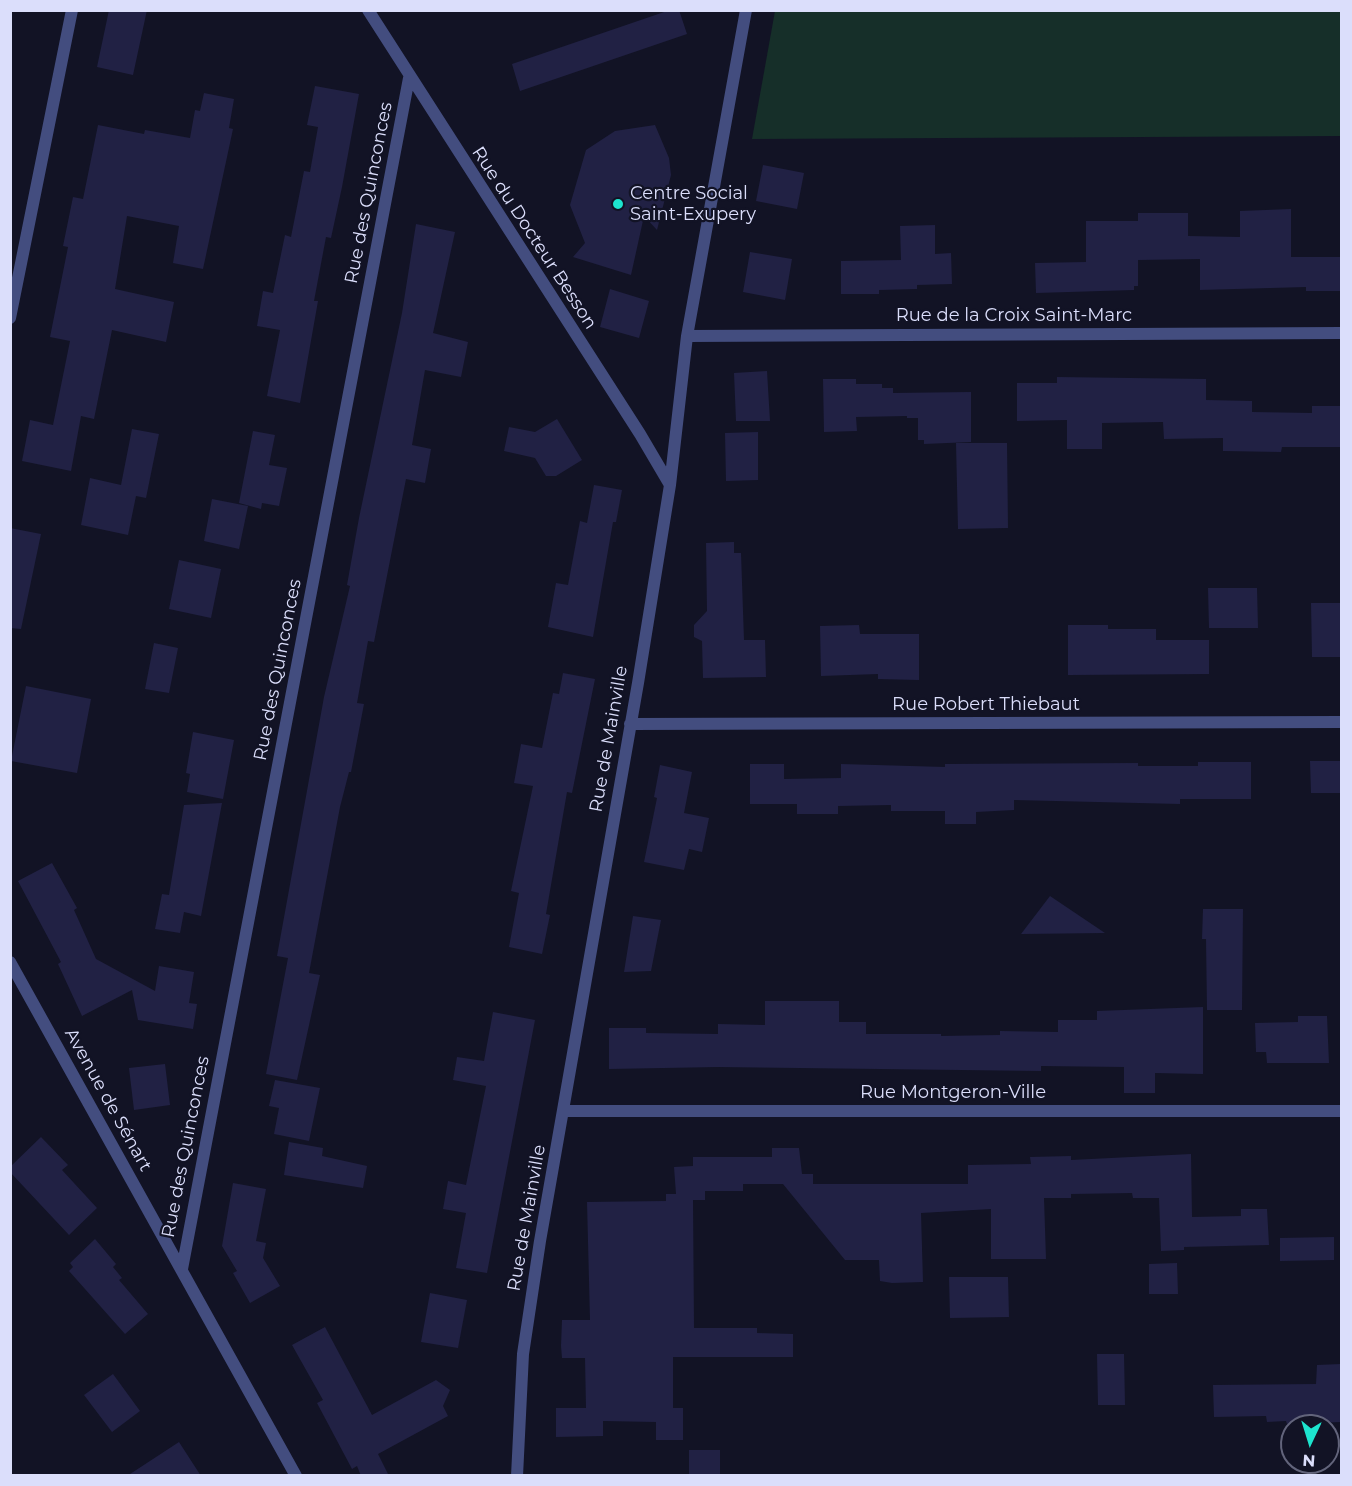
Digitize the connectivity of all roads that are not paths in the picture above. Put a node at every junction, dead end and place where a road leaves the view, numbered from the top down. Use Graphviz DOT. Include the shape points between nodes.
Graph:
graph roads {
  1 [pos="72,10"];
  2 [pos="368,10"];
  3 [pos="746,10"];
  4 [pos="409,78"];
  5 [pos="10,318"];
  6 [pos="1341,333"];
  7 [pos="687,336"];
  8 [pos="670,485"];
  9 [pos="1341,722"];
  10 [pos="630,724"];
  11 [pos="10,962"];
  12 [pos="565,1111"];
  13 [pos="1341,1111"];
  14 [pos="182,1269"];
  15 [pos="296,1476"];
  16 [pos="517,1476"];
  1 -- 5 [label="street"];
  2 -- 4 [label="street, Rue du Docteur Besson"];
  3 -- 7 [label="street, Rue de Mainville"];
  4 -- 8 [label="street, Rue du Docteur Besson"];
  4 -- 14 [label="street, Rue des Quinconces"];
  6 -- 7 [label="street, Rue de la Croix Saint-Marc"];
  7 -- 8 [label="street, Rue de Mainville"];
  8 -- 10 [label="street, Rue de Mainville"];
  9 -- 10 [label="street, Rue Robert Thiebaut"];
  10 -- 12 [label="street, Rue de Mainville"];
  11 -- 14 [label="street, Avenue de Sénart"];
  12 -- 13 [label="street, Rue Montgeron-Ville"];
  12 -- 16 [label="street, Rue de Mainville" via="523,1354"];
  14 -- 15 [label="street, Avenue de Sénart"];
}
